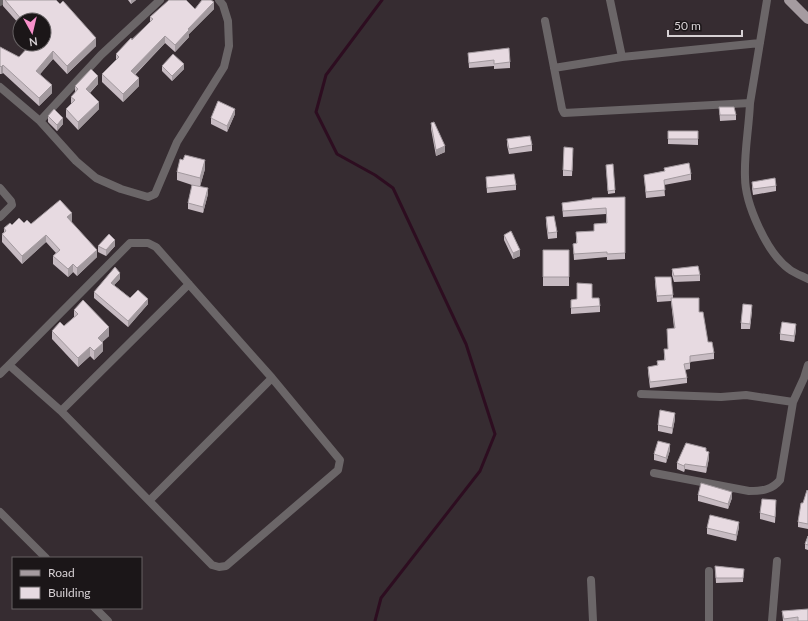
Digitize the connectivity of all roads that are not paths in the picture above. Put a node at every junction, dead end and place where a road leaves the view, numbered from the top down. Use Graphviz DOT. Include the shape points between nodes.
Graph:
graph roads {
  1 [pos="2,0"];
  2 [pos="160,0"];
  3 [pos="219,0"];
  4 [pos="610,0"];
  5 [pos="767,0"];
  6 [pos="789,0"];
  7 [pos="0,2"];
  8 [pos="808,19"];
  9 [pos="545,21"];
  10 [pos="760,43"];
  11 [pos="622,57"];
  12 [pos="554,68"];
  13 [pos="0,87"];
  14 [pos="750,103"];
  15 [pos="40,121"];
  16 [pos="0,188"];
  17 [pos="0,217"];
  18 [pos="808,279"];
  19 [pos="189,284"];
  20 [pos="9,365"];
  21 [pos="808,365"];
  22 [pos="0,374"];
  23 [pos="272,378"];
  24 [pos="806,379"];
  25 [pos="641,394"];
  26 [pos="793,402"];
  27 [pos="61,411"];
  28 [pos="654,473"];
  29 [pos="150,500"];
  30 [pos="0,512"];
  31 [pos="45,557"];
  32 [pos="777,561"];
  33 [pos="708,571"];
  34 [pos="591,580"];
  35 [pos="96,609"];
  36 [pos="108,621"];
  37 [pos="593,621"];
  38 [pos="709,621"];
  39 [pos="772,621"];
  1 -- 7 [label="street"];
  2 -- 15 [label="street" via="101,55"];
  3 -- 15 [label="street" via="228,21 229,46 224,67 177,142 152,197 121,189 96,178 76,161"];
  4 -- 11 [label="street"];
  5 -- 10 [label="street"];
  6 -- 8 [label="main road"];
  9 -- 12 [label="street"];
  10 -- 11 [label="street"];
  10 -- 14 [label="street"];
  11 -- 12 [label="street"];
  12 -- 14 [label="street" via="564,113"];
  13 -- 15 [label="street"];
  14 -- 18 [label="street" via="744,178 748,199 759,228 775,255 789,269"];
  16 -- 17 [label="street" via="12,205"];
  19 -- 20 [label="street" via="156,247 148,243 130,243"];
  19 -- 23 [label="street"];
  19 -- 27 [label="street"];
  20 -- 22 [label="street"];
  20 -- 27 [label="street"];
  21 -- 24 [label="street"];
  23 -- 29 [label="street"];
  23 -- 29 [label="street" via="340,460 338,470 226,566 212,565"];
  24 -- 26 [label="street"];
  25 -- 26 [label="street" via="752,396"];
  26 -- 28 [label="street" via="780,480 776,485 761,491 749,491"];
  27 -- 29 [label="street"];
  30 -- 31 [label="street"];
  32 -- 39 [label="street"];
  33 -- 38 [label="street"];
  34 -- 37 [label="street"];
  35 -- 36 [label="street"];
}
